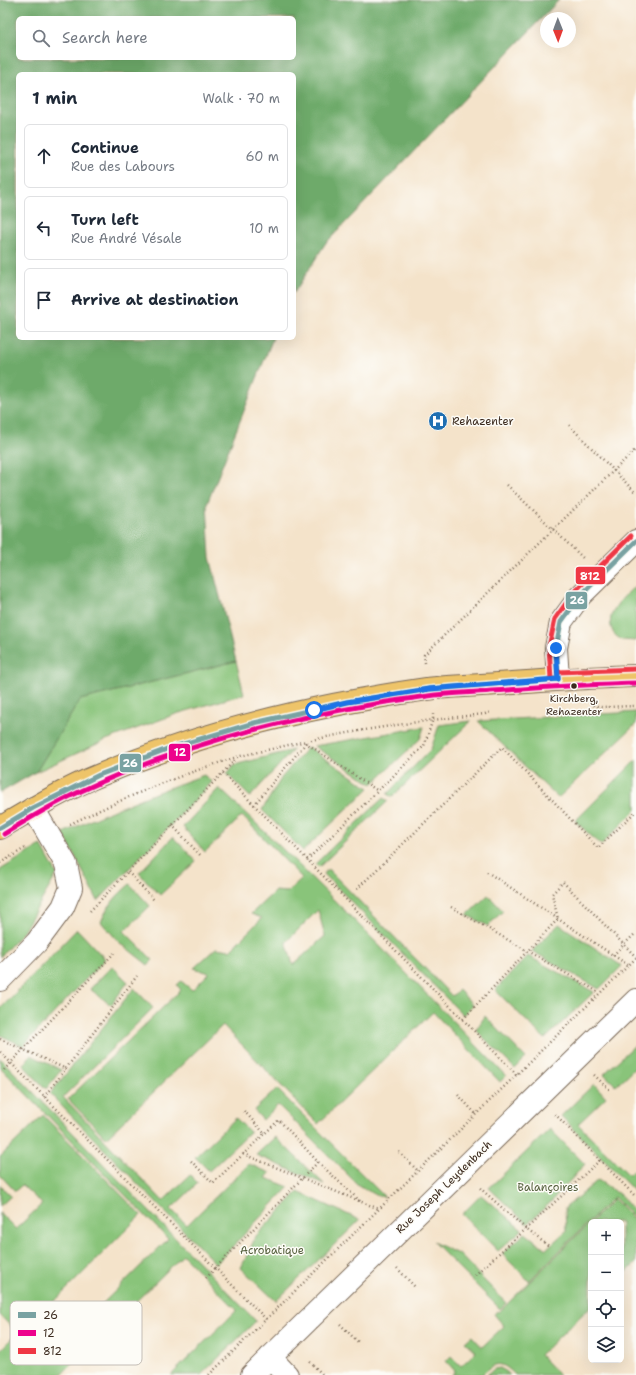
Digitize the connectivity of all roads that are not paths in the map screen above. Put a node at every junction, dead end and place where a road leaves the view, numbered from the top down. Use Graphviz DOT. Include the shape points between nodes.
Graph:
graph roads {
  1 [pos="636,541"];
  2 [pos="636,676"];
  3 [pos="558,679"];
  4 [pos="33,808"];
  5 [pos="0,828"];
  6 [pos="0,980"];
  7 [pos="636,1000"];
  8 [pos="270,1357"];
  9 [pos="252,1375"];
  10 [pos="287,1375"];
  1 -- 3 [label="street" via="580,596 561,622 556,648"];
  2 -- 3 [label="main road"];
  3 -- 4 [label="main road" via="429,689 347,702 262,721 167,749 99,775"];
  4 -- 5 [label="main road"];
  4 -- 6 [label="street" via="66,864 71,888 63,907 37,942"];
  7 -- 8 [label="street, Rue Joseph Leydenbach"];
  8 -- 9 [label="street, Rue Joseph Leydenbach"];
  8 -- 10 [label="street"];
}
